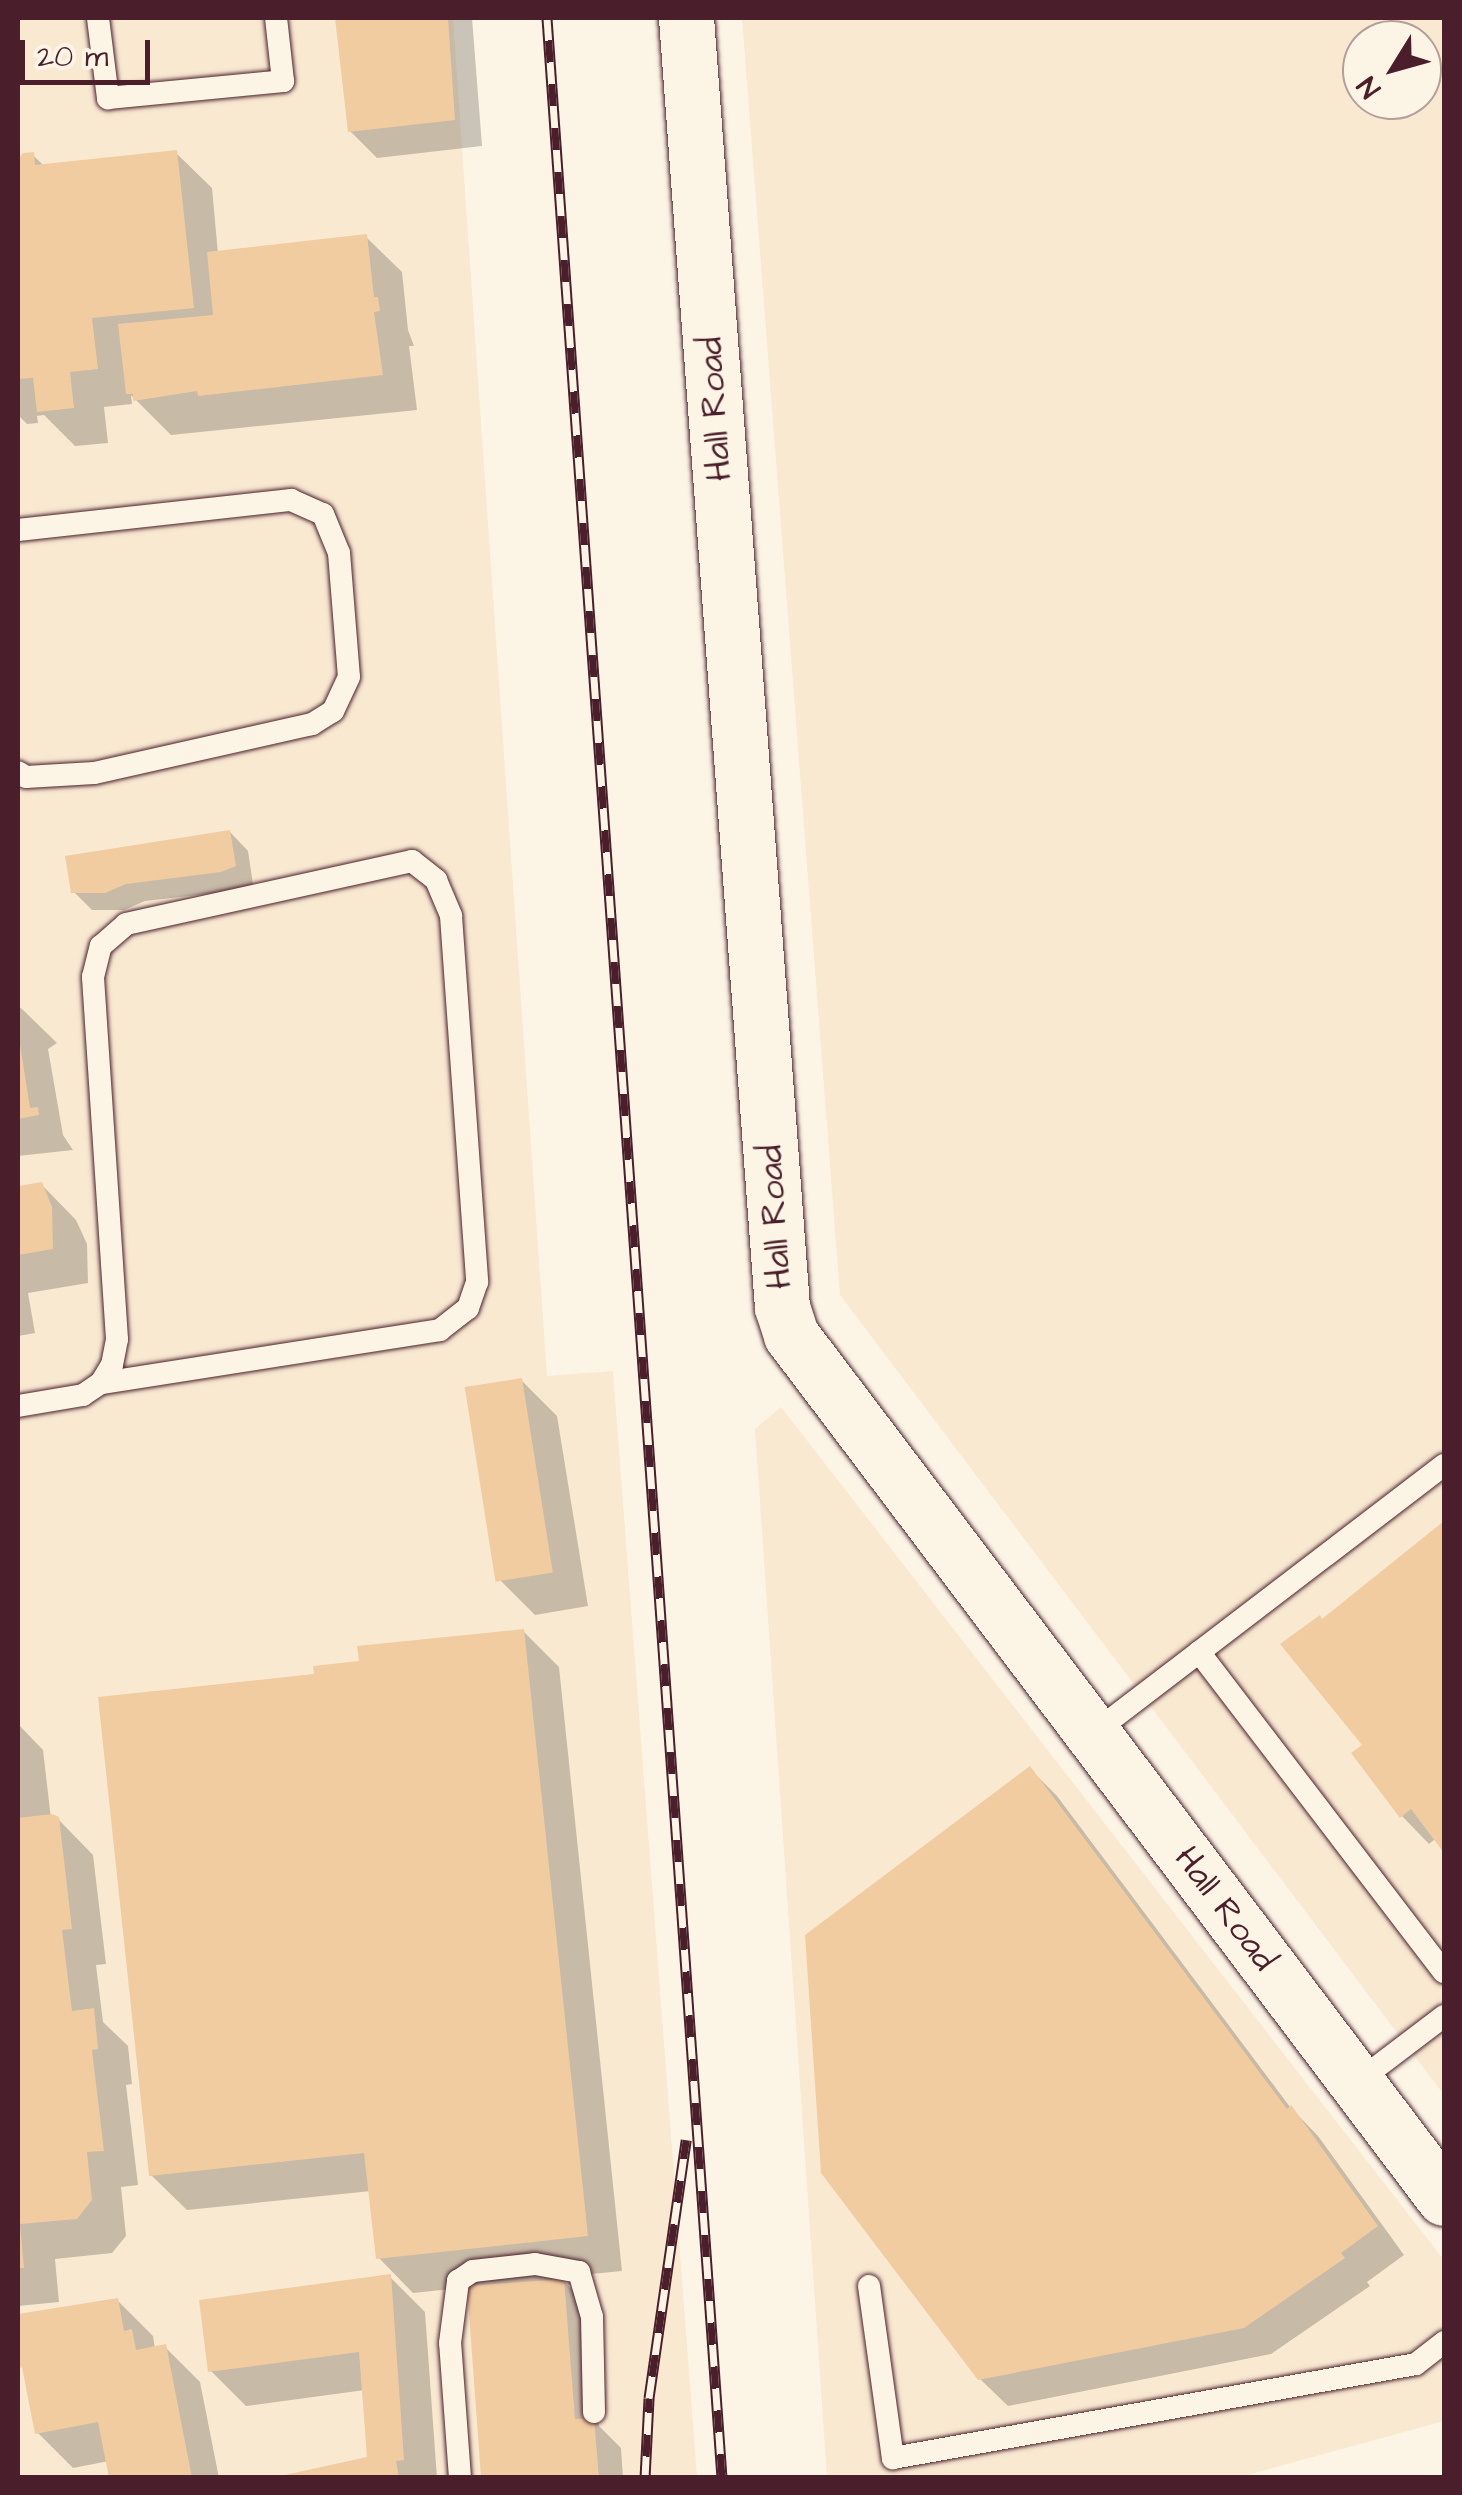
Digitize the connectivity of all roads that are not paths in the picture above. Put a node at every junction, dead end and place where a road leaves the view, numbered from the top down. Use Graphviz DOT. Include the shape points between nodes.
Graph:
graph roads {
  1 [pos="98,18"];
  2 [pos="276,18"];
  3 [pos="686,18"];
  4 [pos="18,530"];
  5 [pos="18,772"];
  6 [pos="101,1382"];
  7 [pos="18,1406"];
  8 [pos="1444,1465"];
  9 [pos="1199,1652"];
  10 [pos="1092,1734"];
  11 [pos="1444,1972"];
  12 [pos="1444,2016"];
  13 [pos="1357,2082"];
  14 [pos="1444,2198"];
  15 [pos="869,2286"];
  16 [pos="1444,2342"];
  17 [pos="594,2412"];
  18 [pos="460,2478"];
  1 -- 2 [label="lane" via="108,98 283,81"];
  3 -- 10 [label="street, Hall Road" via="782,1307 797,1346"];
  4 -- 5 [label="lane" via="291,500 323,514 339,553 349,678 334,711 312,724 94,773"];
  6 -- 6 [label="lane" via="117,1339 93,978 101,946 126,924 412,862 436,880 450,916 477,1282 468,1308 440,1330"];
  6 -- 7 [label="lane" via="83,1395"];
  8 -- 9 [label="lane"];
  9 -- 10 [label="lane"];
  9 -- 11 [label="lane"];
  10 -- 13 [label="street, Hall Road"];
  12 -- 13 [label="lane"];
  13 -- 14 [label="street, Hall Road"];
  15 -- 16 [label="lane" via="893,2458 1416,2364"];
  17 -- 18 [label="lane" via="592,2318 579,2272 535,2264 473,2271 458,2281 450,2343"];
}
